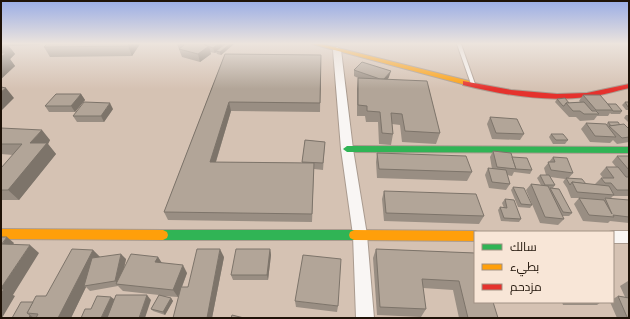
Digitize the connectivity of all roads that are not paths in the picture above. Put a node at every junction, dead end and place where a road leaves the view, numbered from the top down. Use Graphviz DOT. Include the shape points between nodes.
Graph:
graph roads {
  1 [pos="338,59"];
  2 [pos="373,59"];
  3 [pos="464,59"];
  4 [pos="473,84"];
  5 [pos="629,86"];
  6 [pos="347,149"];
  7 [pos="629,150"];
  8 [pos="1,234"];
  9 [pos="360,235"];
  10 [pos="474,236"];
  11 [pos="614,237"];
  12 [pos="629,237"];
  13 [pos="365,318"];
  1 -- 6 [label="street"];
  2 -- 4 [label="street"];
  3 -- 4 [label="lane"];
  4 -- 5 [label="street" via="489,89 540,96 586,94"];
  6 -- 7 [label="street"];
  6 -- 9 [label="street"];
  8 -- 9 [label="street"];
  9 -- 10 [label="street"];
  9 -- 13 [label="street"];
  11 -- 12 [label="street"];
}
